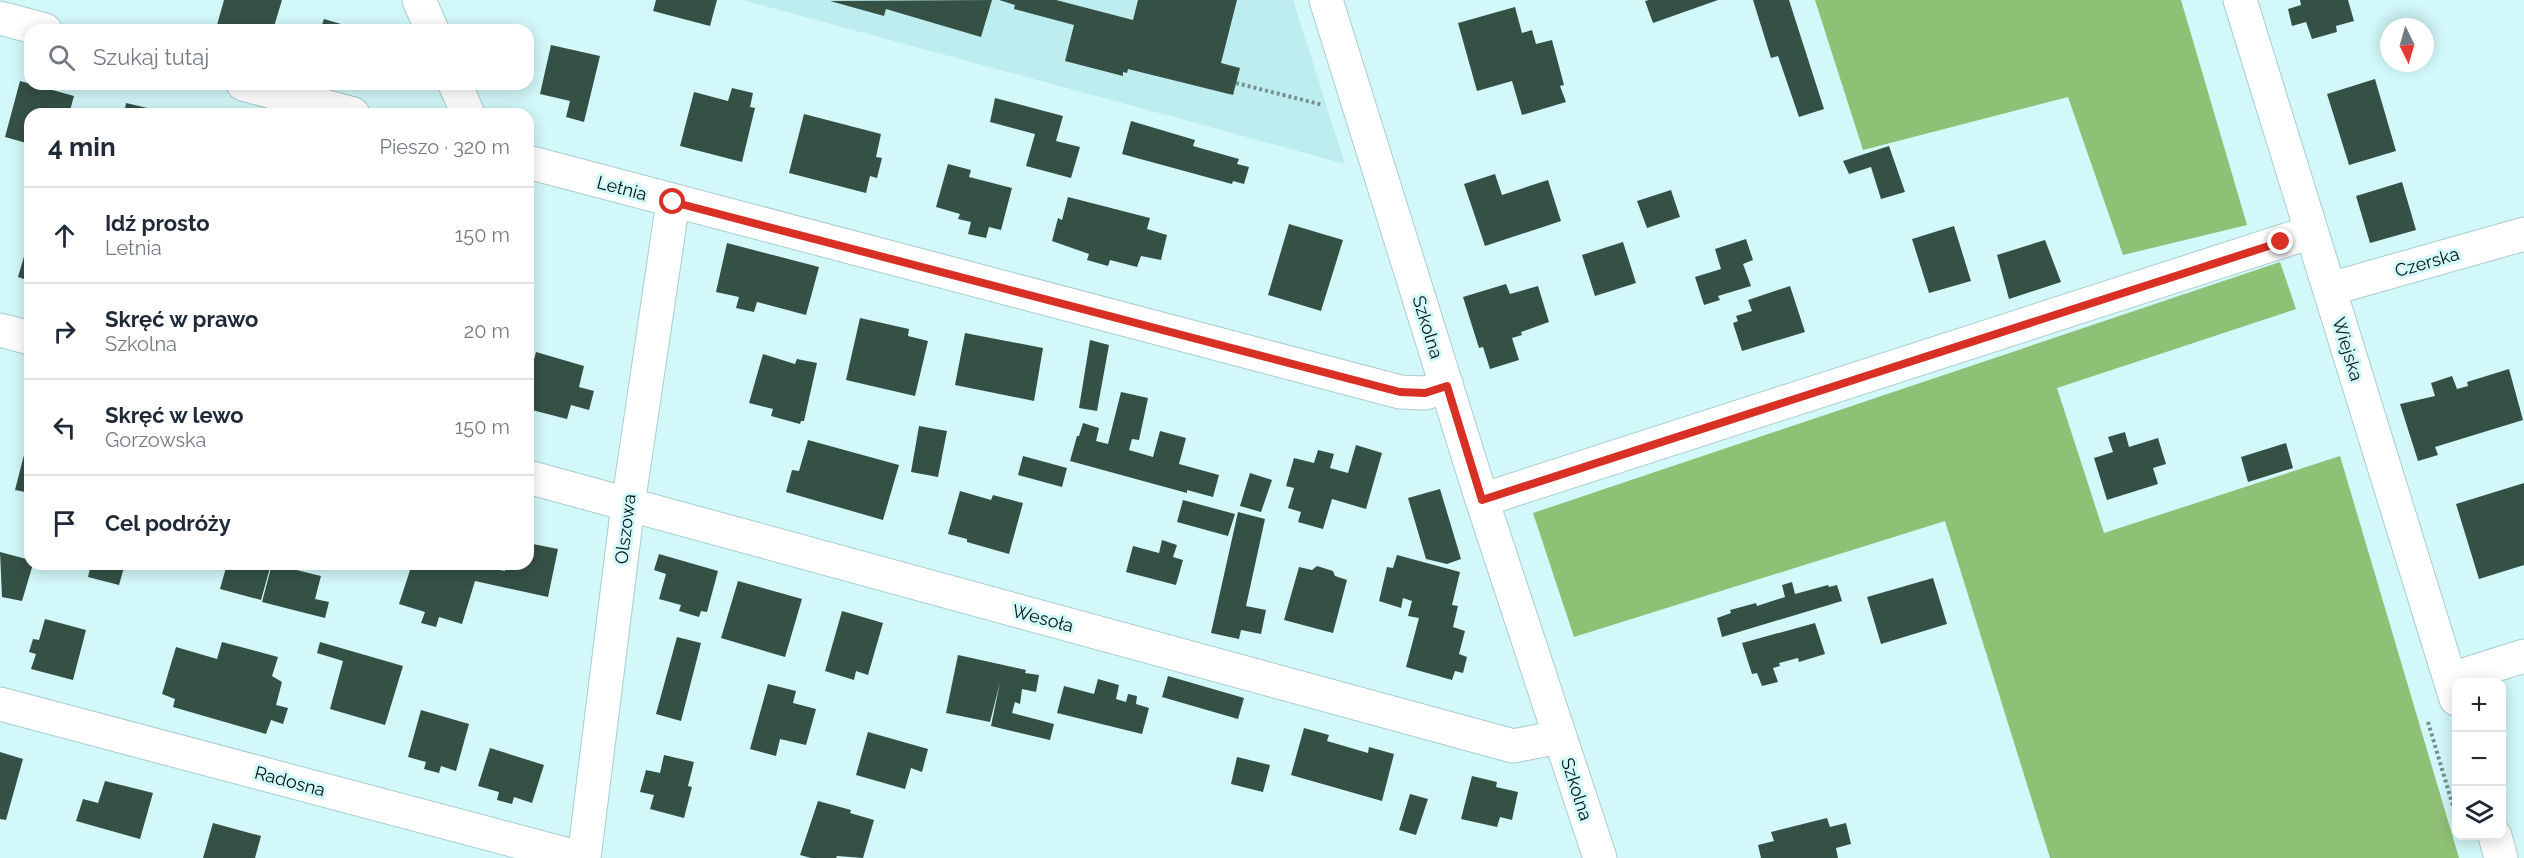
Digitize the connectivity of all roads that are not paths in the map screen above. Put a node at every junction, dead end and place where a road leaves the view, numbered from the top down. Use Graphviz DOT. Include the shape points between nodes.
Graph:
graph roads {
  1 [pos="419,0"];
  2 [pos="1326,0"];
  3 [pos="2240,0"];
  4 [pos="0,18"];
  5 [pos="24,24"];
  6 [pos="429,24"];
  7 [pos="265,90"];
  8 [pos="458,90"];
  9 [pos="331,108"];
  10 [pos="466,108"];
  11 [pos="534,164"];
  12 [pos="673,202"];
  13 [pos="2311,232"];
  14 [pos="2524,234"];
  15 [pos="2330,289"];
  16 [pos="0,330"];
  17 [pos="24,336"];
  18 [pos="1447,386"];
  19 [pos="534,479"];
  20 [pos="1482,500"];
  21 [pos="628,505"];
  22 [pos="2524,656"];
  23 [pos="2477,678"];
  24 [pos="2452,683"];
  25 [pos="0,704"];
  26 [pos="1559,737"];
  27 [pos="2495,840"];
  28 [pos="582,858"];
  29 [pos="1600,858"];
  30 [pos="2501,858"];
  1 -- 6 [label="street"];
  2 -- 18 [label="street, Szkolna"];
  3 -- 13 [label="street, Wiejska"];
  4 -- 5 [label="street"];
  7 -- 9 [label="street"];
  8 -- 10 [label="street"];
  11 -- 12 [label="street, Letnia"];
  12 -- 18 [label="street, Letnia" via="1400,392 1425,393"];
  12 -- 21 [label="street, Olszowa"];
  13 -- 15 [label="street, Wiejska"];
  13 -- 20 [label="street"];
  14 -- 15 [label="street, Czerska"];
  15 -- 24 [label="street, Wiejska"];
  16 -- 17 [label="street"];
  18 -- 20 [label="street, Szkolna"];
  19 -- 21 [label="street, Wesoła"];
  20 -- 26 [label="street, Szkolna"];
  21 -- 26 [label="street, Wesoła" via="1513,746"];
  21 -- 28 [label="street, Olszowa"];
  22 -- 23 [label="street"];
  25 -- 28 [label="street, Radosna"];
  26 -- 29 [label="street, Szkolna"];
  27 -- 30 [label="street"];
}
